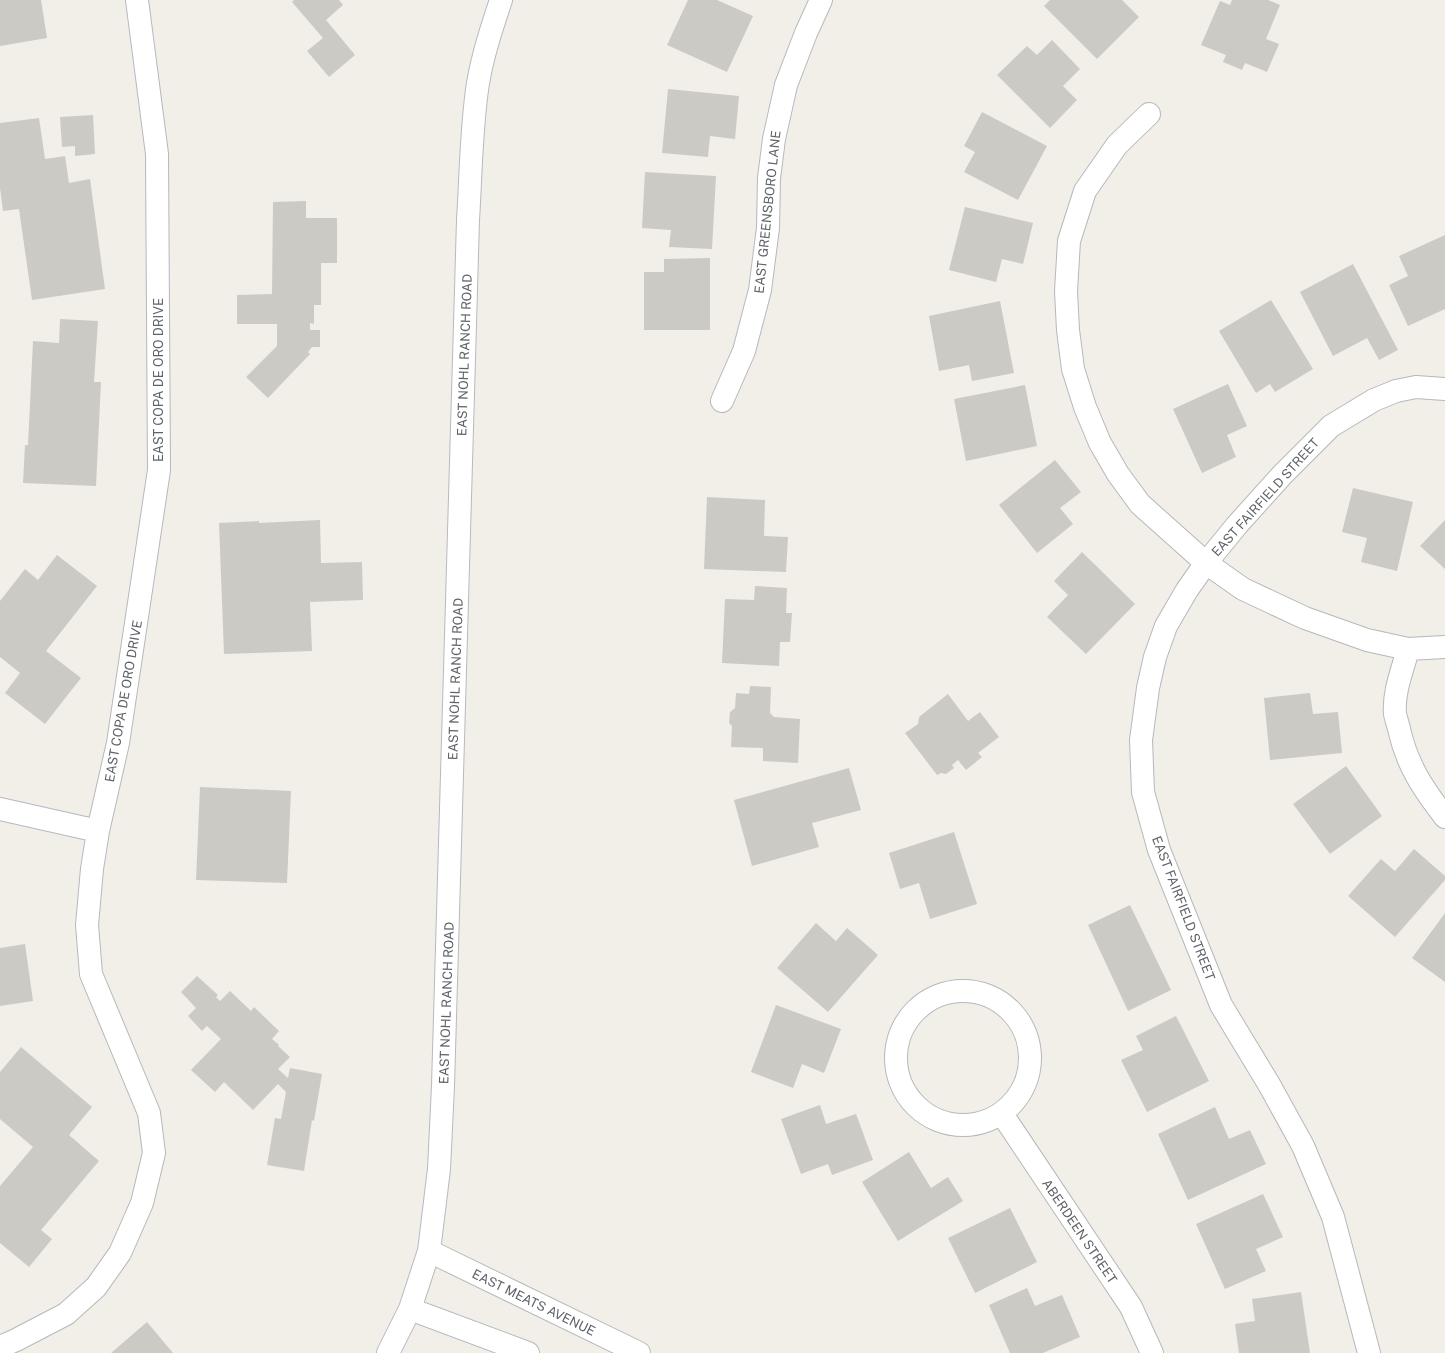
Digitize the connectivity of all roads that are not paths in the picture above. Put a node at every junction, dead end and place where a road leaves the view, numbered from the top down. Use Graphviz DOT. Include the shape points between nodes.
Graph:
graph roads {
  1 [pos="137,0"];
  2 [pos="501,0"];
  3 [pos="821,0"];
  4 [pos="1149,114"];
  5 [pos="1445,389"];
  6 [pos="722,401"];
  7 [pos="1206,564"];
  8 [pos="1445,647"];
  9 [pos="1408,648"];
  10 [pos="0,809"];
  11 [pos="1445,817"];
  12 [pos="98,831"];
  13 [pos="1002,1114"];
  14 [pos="429,1251"];
  15 [pos="410,1309"];
  16 [pos="0,1347"];
  17 [pos="388,1353"];
  18 [pos="528,1353"];
  19 [pos="639,1353"];
  20 [pos="1152,1353"];
  21 [pos="1369,1353"];
  1 -- 12 [label="street, EAST COPA DE ORO DRIVE" via="157,154 159,470 118,743"];
  2 -- 14 [label="street, EAST NOHL RANCH ROAD" via="489,35 478,82 473,124 443,1086 439,1169"];
  3 -- 6 [label="street, EAST GREENSBORO LANE" via="786,85 774,139 769,178 768,228 760,290 744,351"];
  4 -- 7 [label="street" via="1117,144 1085,191 1069,241 1066,291 1068,330 1073,369 1085,407 1100,443 1118,474 1140,504"];
  5 -- 7 [label="street, EAST FAIRFIELD STREET" via="1416,387 1396,391 1374,400 1331,426 1283,474"];
  7 -- 9 [label="street" via="1243,589 1305,618 1367,640"];
  7 -- 21 [label="street, EAST FAIRFIELD STREET" via="1166,626 1155,657 1141,740 1143,792 1159,850 1221,1005 1303,1146 1333,1217"];
  8 -- 9 [label="street"];
  9 -- 11 [label="street" via="1397,688 1395,714 1403,745 1414,772"];
  10 -- 12 [label="street"];
  12 -- 16 [label="street, EAST COPA DE ORO DRIVE" via="87,925 91,974 149,1113 154,1153 142,1203 120,1253 96,1286 66,1314"];
  13 -- 13 [label="street" via="1022,1091 1031,1062 1026,1032 1009,1007 982,992 952,990 923,1002 903,1025 894,1054 899,1084 917,1109 943,1124 974,1126"];
  13 -- 20 [label="street, ABERDEEN STREET" via="1131,1307"];
  14 -- 15 [label="street, EAST NOHL RANCH ROAD"];
  14 -- 19 [label="street, EAST MEATS AVENUE"];
  15 -- 17 [label="street, EAST NOHL RANCH ROAD"];
  15 -- 18 [label="street"];
}
